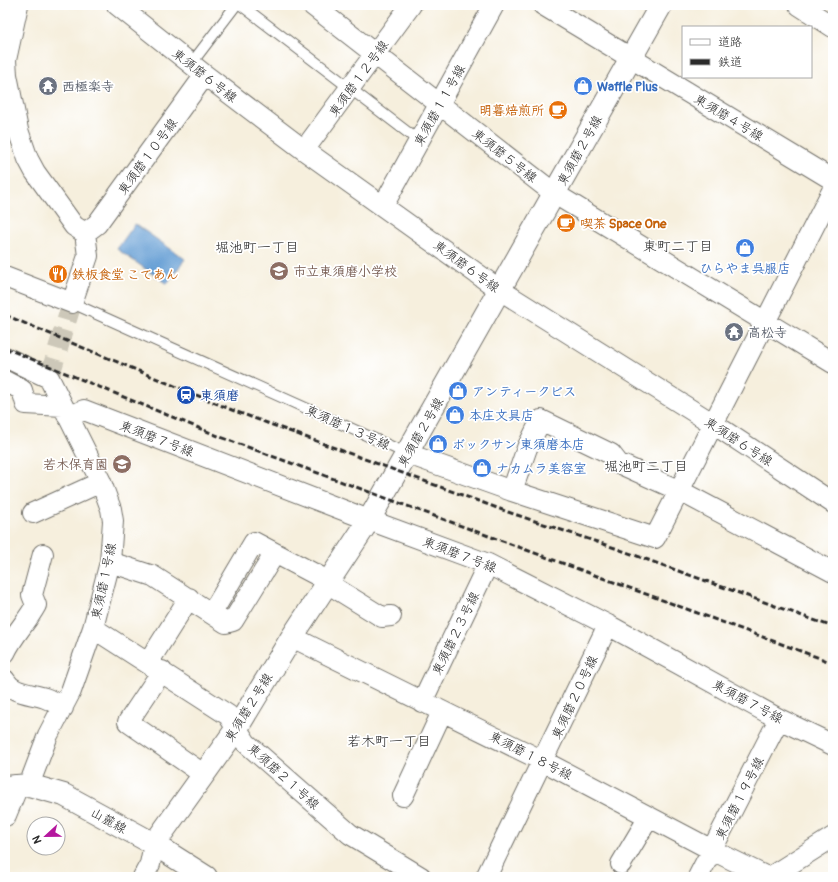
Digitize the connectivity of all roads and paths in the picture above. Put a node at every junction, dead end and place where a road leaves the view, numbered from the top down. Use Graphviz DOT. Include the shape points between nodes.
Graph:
graph roads {
  1 [pos="18,5"];
  2 [pos="117,5"];
  3 [pos="236,5"];
  4 [pos="241,5"];
  5 [pos="312,5"];
  6 [pos="412,5"];
  7 [pos="494,5"];
  8 [pos="543,5"];
  9 [pos="661,5"];
  10 [pos="799,5"];
  11 [pos="833,27"];
  12 [pos="374,54"];
  13 [pos="631,58"];
  14 [pos="6,67"];
  15 [pos="198,70"];
  16 [pos="350,90"];
  17 [pos="439,104"];
  18 [pos="419,141"];
  19 [pos="304,150"];
  20 [pos="833,180"];
  21 [pos="833,189"];
  22 [pos="555,194"];
  23 [pos="383,206"];
  24 [pos="85,233"];
  25 [pos="5,277"];
  26 [pos="500,290"];
  27 [pos="72,303"];
  28 [pos="765,322"];
  29 [pos="5,357"];
  30 [pos="833,363"];
  31 [pos="5,381"];
  32 [pos="65,411"];
  33 [pos="712,423"];
  34 [pos="408,454"];
  35 [pos="101,482"];
  36 [pos="512,491"];
  37 [pos="680,492"];
  38 [pos="833,503"];
  39 [pos="33,513"];
  40 [pos="368,520"];
  41 [pos="43,554"];
  42 [pos="110,562"];
  43 [pos="488,564"];
  44 [pos="833,572"];
  45 [pos="328,582"];
  46 [pos="189,598"];
  47 [pos="391,616"];
  48 [pos="608,625"];
  49 [pos="93,628"];
  50 [pos="10,630"];
  51 [pos="292,637"];
  52 [pos="5,653"];
  53 [pos="155,667"];
  54 [pos="5,680"];
  55 [pos="422,702"];
  56 [pos="62,708"];
  57 [pos="442,712"];
  58 [pos="780,719"];
  59 [pos="237,728"];
  60 [pos="833,745"];
  61 [pos="544,761"];
  62 [pos="203,774"];
  63 [pos="17,786"];
  64 [pos="403,796"];
  65 [pos="5,815"];
  66 [pos="649,817"];
  67 [pos="833,837"];
  68 [pos="154,844"];
  69 [pos="712,850"];
  70 [pos="621,864"];
  71 [pos="143,877"];
  72 [pos="206,877"];
  73 [pos="421,877"];
  74 [pos="486,877"];
  75 [pos="698,877"];
  76 [pos="769,877"];
  1 -- 14 [label="street"];
  2 -- 15 [label="street, 東須磨６号線"];
  3 -- 15 [label="lane"];
  4 -- 16 [label="lane"];
  5 -- 12 [label="street, 東須磨５号線"];
  6 -- 12 [label="street, 東須磨１２号線"];
  7 -- 17 [label="street, 東須磨１１号線"];
  8 -- 13 [label="street, 東須磨４号線"];
  9 -- 13 [label="street, 東須磨２号線"];
  10 -- 11 [label="street"];
  12 -- 16 [label="street, 東須磨１２号線"];
  12 -- 17 [label="street, 東須磨５号線"];
  13 -- 20 [label="street, 東須磨４号線"];
  13 -- 22 [label="street, 東須磨２号線"];
  14 -- 24 [label="street" via="18,130 28,159 44,186 74,226"];
  15 -- 19 [label="street, 東須磨６号線"];
  15 -- 24 [label="street, 東須磨１０号線" via="97,224"];
  16 -- 18 [label="lane"];
  16 -- 19 [label="street, 東須磨１２号線"];
  17 -- 18 [label="street, 東須磨１１号線"];
  17 -- 22 [label="street, 東須磨５号線"];
  18 -- 23 [label="street, 東須磨１１号線"];
  19 -- 23 [label="street, 東須磨６号線"];
  21 -- 28 [label="street"];
  22 -- 26 [label="street, 東須磨２号線"];
  22 -- 28 [label="street, 東須磨５号線"];
  23 -- 26 [label="street, 東須磨６号線"];
  24 -- 27 [label="street" via="88,256"];
  25 -- 27 [label="street"];
  26 -- 33 [label="street, 東須磨６号線"];
  26 -- 34 [label="street, 東須磨２号線"];
  27 -- 34 [label="lane, 東須磨１３号線"];
  28 -- 30 [label="street, 東須磨５号線"];
  28 -- 33 [label="street"];
  29 -- 32 [label="street, 東須磨１号線" via="49,378"];
  31 -- 32 [label="street, 東須磨７号線" via="22,390 26,404"];
  32 -- 35 [label="street, 東須磨１号線"];
  32 -- 40 [label="street, 東須磨７号線" via="84,410"];
  33 -- 37 [label="street"];
  33 -- 38 [label="street, 東須磨６号線"];
  34 -- 36 [label="street, 東須磨１３号線"];
  34 -- 40 [label="street, 東須磨２号線"];
  35 -- 39 [label="street"];
  35 -- 42 [label="street, 東須磨１号線" via="113,521"];
  36 -- 37 [label="street, 東須磨１３号線" via="655,538"];
  36 -- 37 [label="street" via="527,448 541,420 611,454 618,463"];
  37 -- 44 [label="street"];
  40 -- 43 [label="street, 東須磨７号線"];
  40 -- 45 [label="street, 東須磨２号線"];
  41 -- 50 [label="street" via="32,595 36,605 30,616"];
  42 -- 46 [label="street" via="153,576"];
  42 -- 49 [label="street, 東須磨１号線"];
  43 -- 48 [label="street, 東須磨７号線"];
  43 -- 55 [label="street, 東須磨２３号線"];
  45 -- 46 [label="street" via="275,553 233,621 226,623"];
  45 -- 47 [label="street" via="382,617"];
  45 -- 51 [label="street, 東須磨２号線"];
  46 -- 53 [label="street"];
  48 -- 58 [label="street, 東須磨７号線"];
  48 -- 61 [label="street, 東須磨２０号線"];
  49 -- 53 [label="street, 東須磨２１号線"];
  49 -- 56 [label="street, 東須磨１号線" via="72,691"];
  50 -- 52 [label="street"];
  51 -- 55 [label="street, 東須磨１８号線"];
  51 -- 59 [label="street, 東須磨２号線"];
  53 -- 59 [label="street, 東須磨２１号線" via="228,715"];
  53 -- 62 [label="street" via="128,722"];
  54 -- 56 [label="street" via="15,690 46,698"];
  55 -- 57 [label="street, 東須磨１８号線"];
  56 -- 63 [label="street, 東須磨１号線"];
  57 -- 61 [label="street, 東須磨１８号線"];
  57 -- 64 [label="street"];
  58 -- 60 [label="street, 東須磨７号線"];
  58 -- 69 [label="street, 東須磨１９号線"];
  59 -- 62 [label="street, 東須磨２号線"];
  59 -- 73 [label="street, 東須磨２１号線" via="246,743 350,834"];
  61 -- 66 [label="street, 東須磨１８号線"];
  61 -- 74 [label="street, 東須磨２０号線"];
  62 -- 68 [label="street, 東須磨２号線"];
  63 -- 65 [label="street"];
  63 -- 68 [label="street, 山麓線" via="64,795"];
  66 -- 69 [label="street, 東須磨１８号線"];
  66 -- 70 [label="street"];
  67 -- 76 [label="street, 東須磨１８号線"];
  68 -- 71 [label="street" via="150,864"];
  68 -- 72 [label="street, 山麓線"];
  69 -- 75 [label="street, 東須磨１９号線"];
  69 -- 76 [label="street, 東須磨１８号線"];
}
